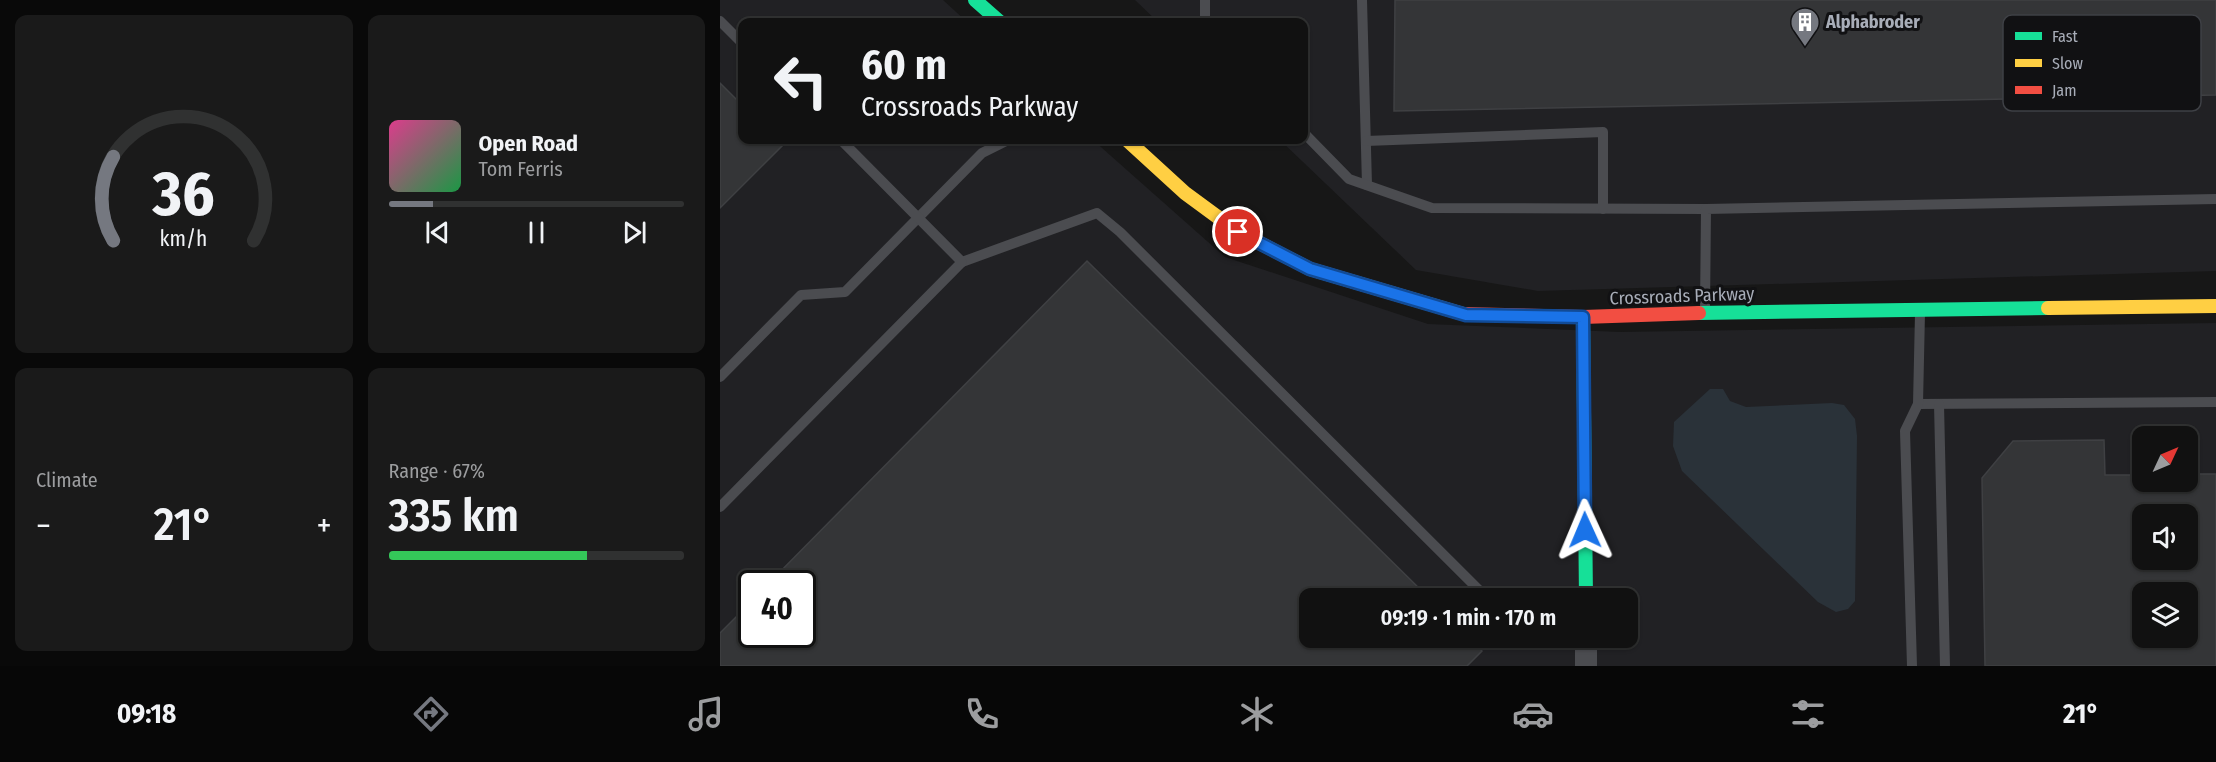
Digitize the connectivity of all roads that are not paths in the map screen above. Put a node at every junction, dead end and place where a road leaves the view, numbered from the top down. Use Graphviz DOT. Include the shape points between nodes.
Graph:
graph roads {
  1 [pos="975,0"];
  2 [pos="1205,0"];
  3 [pos="1362,0"];
  4 [pos="995,18"];
  5 [pos="1205,18"];
  6 [pos="720,21"];
  7 [pos="738,39"];
  8 [pos="1308,137"];
  9 [pos="1366,141"];
  10 [pos="845,144"];
  11 [pos="985,144"];
  12 [pos="1000,144"];
  13 [pos="1131,144"];
  14 [pos="982,153"];
  15 [pos="1367,185"];
  16 [pos="2216,199"];
  17 [pos="1603,209"];
  18 [pos="1706,209"];
  19 [pos="919,217"];
  20 [pos="962,262"];
  21 [pos="2216,306"];
  22 [pos="1920,310"];
  23 [pos="1705,313"];
  24 [pos="1583,317"];
  25 [pos="720,377"];
  26 [pos="2216,402"];
  27 [pos="1918,404"];
  28 [pos="1939,404"];
  29 [pos="720,507"];
  30 [pos="1477,588"];
  31 [pos="1586,588"];
  32 [pos="1586,648"];
  33 [pos="1586,666"];
  34 [pos="1911,666"];
  35 [pos="1945,666"];
  1 -- 4 [label="street"];
  2 -- 5 [label="lane"];
  3 -- 9 [label="lane"];
  6 -- 7 [label="lane"];
  8 -- 15 [label="lane" via="1349,179"];
  9 -- 15 [label="lane"];
  9 -- 17 [label="lane" via="1603,132"];
  10 -- 19 [label="lane"];
  11 -- 14 [label="lane"];
  12 -- 14 [label="lane"];
  13 -- 24 [label="street, Crossroads Parkway" via="1185,193 1238,232 1310,269 1466,315"];
  14 -- 19 [label="lane"];
  15 -- 17 [label="lane" via="1432,208"];
  16 -- 18 [label="lane"];
  17 -- 18 [label="lane"];
  18 -- 23 [label="lane"];
  19 -- 20 [label="lane"];
  19 -- 25 [label="lane" via="845,292 801,295"];
  20 -- 29 [label="lane"];
  20 -- 30 [label="lane" via="1097,213"];
  21 -- 22 [label="street, Crossroads Parkway"];
  22 -- 23 [label="street, Crossroads Parkway"];
  22 -- 27 [label="lane"];
  23 -- 24 [label="street, Crossroads Parkway"];
  24 -- 31 [label="street"];
  26 -- 28 [label="lane"];
  27 -- 28 [label="lane"];
  27 -- 34 [label="lane" via="1905,431"];
  28 -- 35 [label="lane"];
  32 -- 33 [label="street"];
}
